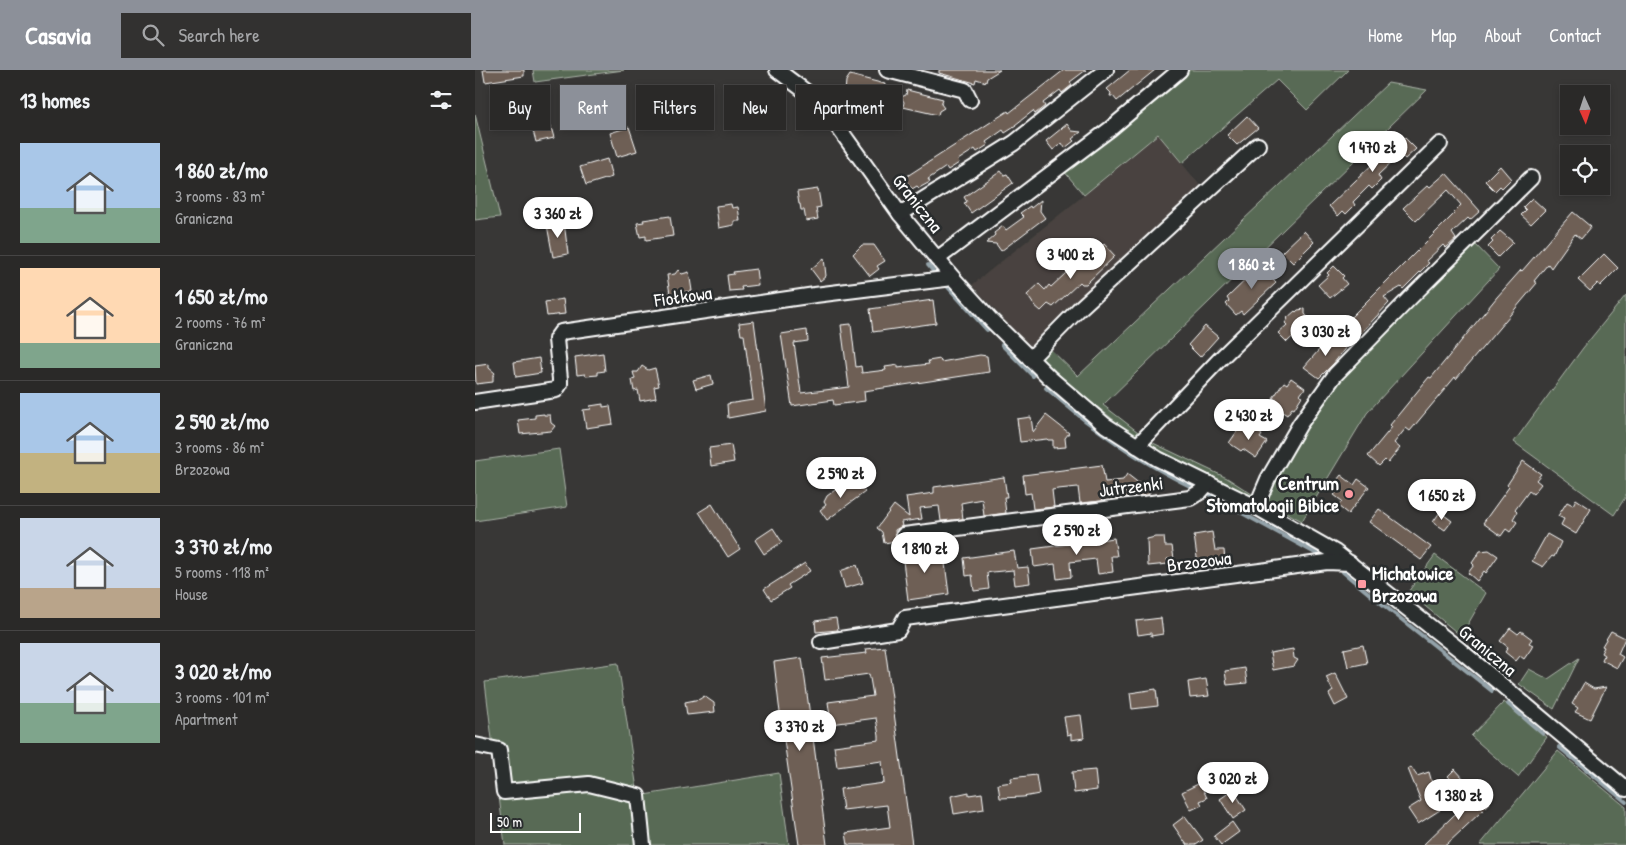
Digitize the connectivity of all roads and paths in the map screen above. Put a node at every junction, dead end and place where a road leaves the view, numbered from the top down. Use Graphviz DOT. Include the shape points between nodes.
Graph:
graph roads {
  1 [pos="887,70"];
  2 [pos="1106,70"];
  3 [pos="1180,70"];
  4 [pos="784,72"];
  5 [pos="970,100"];
  6 [pos="1440,144"];
  7 [pos="1258,145"];
  8 [pos="1531,178"];
  9 [pos="900,214"];
  10 [pos="937,258"];
  11 [pos="953,278"];
  12 [pos="1030,359"];
  13 [pos="475,402"];
  14 [pos="1137,446"];
  15 [pos="1208,483"];
  16 [pos="1256,507"];
  17 [pos="903,535"];
  18 [pos="1350,563"];
  19 [pos="821,642"];
  20 [pos="475,745"];
  21 [pos="1626,789"];
  22 [pos="643,845"];
  1 -- 5 [label="street" via="965,90"];
  2 -- 9 [label="street" via="1014,142"];
  3 -- 10 [label="street" via="1110,129"];
  4 -- 9 [label="street, Graniczna" via="835,122"];
  6 -- 14 [label="street" via="1226,353"];
  7 -- 12 [label="street" via="1078,310"];
  8 -- 16 [label="street" via="1335,375 1300,424 1268,479"];
  9 -- 10 [label="street, Graniczna"];
  10 -- 11 [label="street, Graniczna"];
  11 -- 12 [label="street, Graniczna"];
  11 -- 13 [label="street, Fiołkowa" via="561,332 556,339 561,379 556,390"];
  12 -- 14 [label="street, Graniczna" via="1105,425"];
  14 -- 15 [label="street, Graniczna"];
  15 -- 16 [label="street, Graniczna"];
  15 -- 17 [label="street, Jutrzenki" via="1190,498"];
  16 -- 18 [label="street, Graniczna" via="1310,536"];
  18 -- 19 [label="street, Brzozowa" via="1327,562 905,618 898,630"];
  18 -- 21 [label="street, Graniczna"];
  20 -- 22 [label="street" via="499,750 504,792 589,784 638,796"];
}
